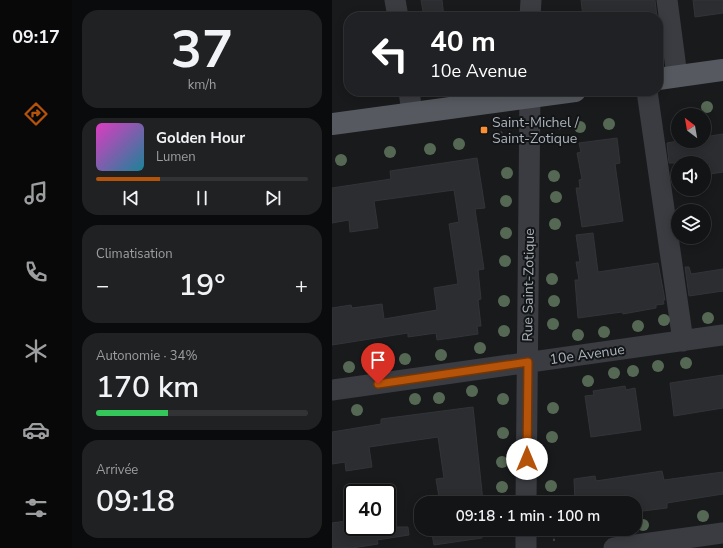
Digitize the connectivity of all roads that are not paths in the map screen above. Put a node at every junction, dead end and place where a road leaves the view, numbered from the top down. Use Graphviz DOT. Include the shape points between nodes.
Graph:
graph roads {
  1 [pos="395,0"];
  2 [pos="531,0"];
  3 [pos="667,0"];
  4 [pos="397,12"];
  5 [pos="530,12"];
  6 [pos="723,70"];
  7 [pos="668,78"];
  8 [pos="410,96"];
  9 [pos="518,96"];
  10 [pos="530,96"];
  11 [pos="648,96"];
  12 [pos="412,113"];
  13 [pos="332,124"];
  14 [pos="723,335"];
  15 [pos="683,341"];
  16 [pos="528,362"];
  17 [pos="332,390"];
  18 [pos="526,496"];
  19 [pos="723,533"];
  20 [pos="526,536"];
  21 [pos="526,548"];
  22 [pos="614,548"];
  1 -- 4 [label="street"];
  2 -- 5 [label="street"];
  3 -- 7 [label="street"];
  6 -- 7 [label="main road"];
  8 -- 12 [label="street"];
  9 -- 12 [label="main road"];
  10 -- 16 [label="street, Rue Saint-Zotique"];
  11 -- 15 [label="street"];
  12 -- 13 [label="main road"];
  14 -- 15 [label="street, 10e Avenue"];
  15 -- 16 [label="street, 10e Avenue"];
  16 -- 17 [label="street, 10e Avenue"];
  16 -- 18 [label="street, Rue Saint-Zotique"];
  19 -- 22 [label="street"];
  20 -- 21 [label="street"];
}
